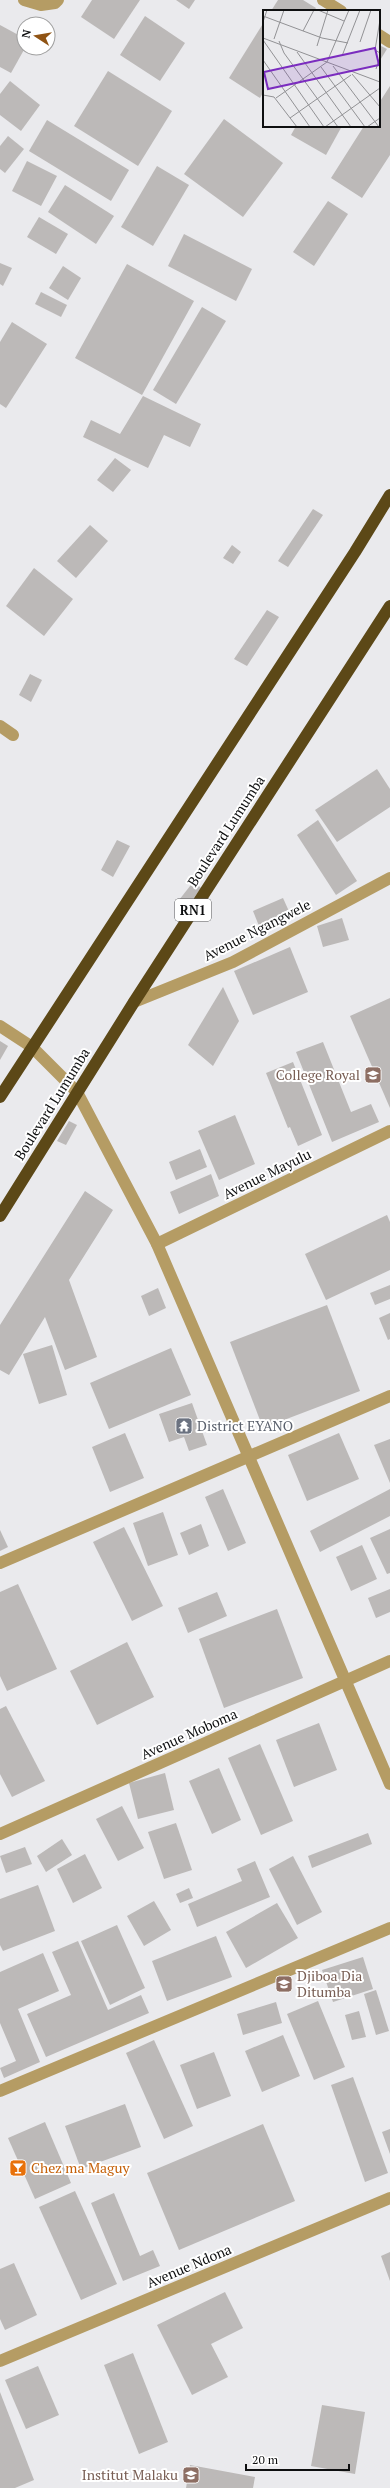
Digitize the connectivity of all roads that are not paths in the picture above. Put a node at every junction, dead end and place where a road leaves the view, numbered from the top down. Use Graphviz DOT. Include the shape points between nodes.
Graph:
graph roads {
  1 [pos="24,0"];
  2 [pos="323,0"];
  3 [pos="57,2"];
  4 [pos="339,10"];
  5 [pos="380,36"];
  6 [pos="390,42"];
  7 [pos="390,495"];
  8 [pos="390,606"];
  9 [pos="0,726"];
  10 [pos="13,734"];
  11 [pos="390,878"];
  12 [pos="134,1002"];
  13 [pos="0,1026"];
  14 [pos="32,1046"];
  15 [pos="77,1092"];
  16 [pos="0,1097"];
  17 [pos="390,1132"];
  18 [pos="0,1216"];
  19 [pos="157,1244"];
  20 [pos="390,1396"];
  21 [pos="250,1456"];
  22 [pos="0,1563"];
  23 [pos="390,1661"];
  24 [pos="345,1681"];
  25 [pos="390,1784"];
  26 [pos="0,1834"];
  27 [pos="390,1928"];
  28 [pos="0,2091"];
  29 [pos="390,2198"];
  30 [pos="0,2361"];
  1 -- 3 [label="street" via="41,5"];
  2 -- 4 [label="street"];
  5 -- 6 [label="street"];
  7 -- 14 [label="highway"];
  8 -- 12 [label="highway, Boulevard Lumumba / RN1"];
  9 -- 10 [label="street"];
  11 -- 12 [label="street, Avenue Ngangwele" via="233,962"];
  12 -- 15 [label="highway, Boulevard Lumumba / RN1"];
  13 -- 14 [label="street"];
  14 -- 15 [label="street"];
  14 -- 16 [label="highway"];
  15 -- 18 [label="highway, Boulevard Lumumba / RN1"];
  15 -- 19 [label="street"];
  17 -- 19 [label="street, Avenue Mayulu"];
  19 -- 21 [label="street"];
  20 -- 21 [label="street"];
  21 -- 22 [label="street"];
  21 -- 24 [label="street"];
  23 -- 24 [label="street, Avenue Moboma"];
  24 -- 25 [label="street"];
  24 -- 26 [label="street, Avenue Moboma"];
  27 -- 28 [label="street"];
  29 -- 30 [label="street, Avenue Ndona"];
}
